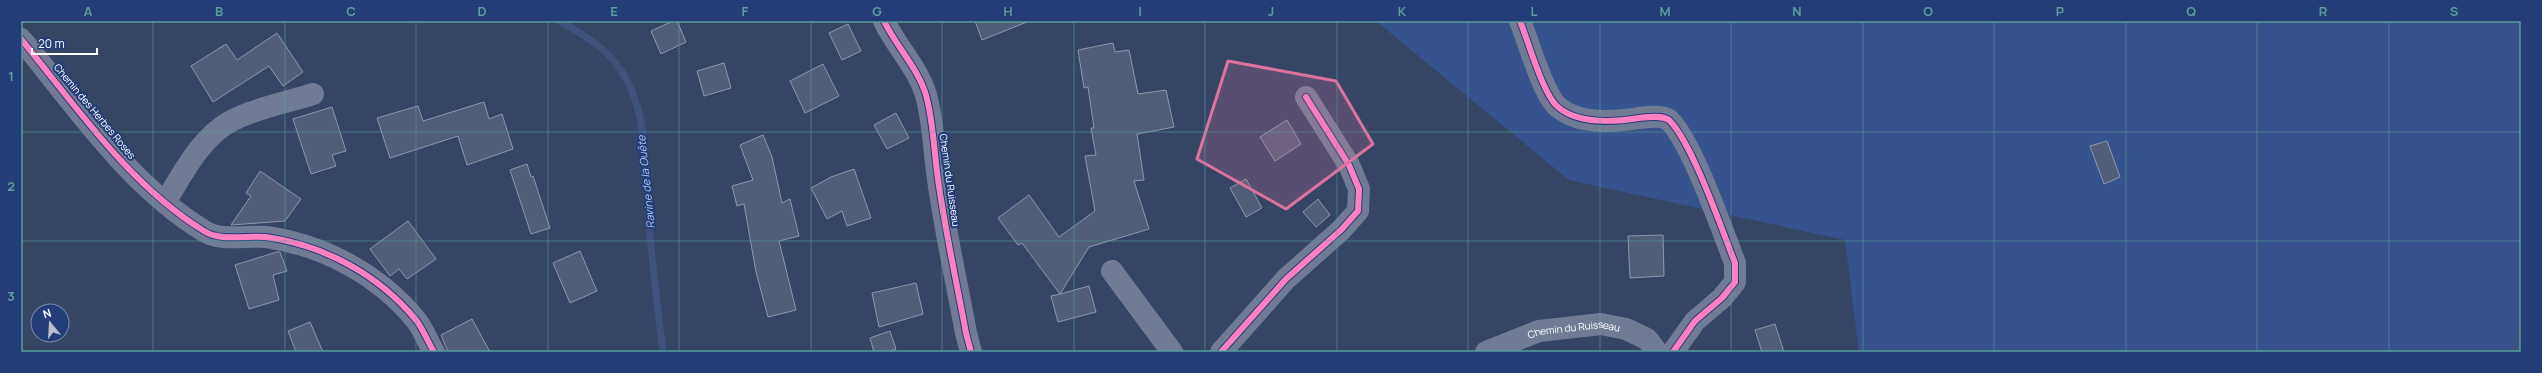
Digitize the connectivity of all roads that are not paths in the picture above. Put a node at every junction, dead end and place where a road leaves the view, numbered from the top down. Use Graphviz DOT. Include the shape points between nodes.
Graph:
graph roads {
  1 [pos="884,21"];
  2 [pos="1520,21"];
  3 [pos="21,39"];
  4 [pos="313,94"];
  5 [pos="1306,98"];
  6 [pos="165,202"];
  7 [pos="1112,271"];
  8 [pos="434,352"];
  9 [pos="971,352"];
  10 [pos="1172,352"];
  11 [pos="1221,352"];
  12 [pos="1486,352"];
  13 [pos="1658,352"];
  14 [pos="1673,352"];
  1 -- 9 [label="street, Chemin du Ruisseau" via="894,41 914,68 926,94 932,124 938,185"];
  2 -- 14 [label="street" via="1547,91 1557,107 1577,117 1612,122 1651,116 1668,119 1683,137 1735,263 1735,282 1722,298 1695,322"];
  3 -- 6 [label="street, Chemin des Herbes Roses" via="118,157"];
  4 -- 6 [label="street" via="246,115 220,128 199,148"];
  5 -- 11 [label="street" via="1349,165 1359,189 1358,211 1341,230 1286,278"];
  6 -- 8 [label="street, Chemin des Herbes Roses" via="206,232 229,238 250,236 290,240 335,257 383,286 417,321"];
  7 -- 10 [label="street"];
  12 -- 13 [label="street, Chemin du Ruisseau" via="1539,331 1601,324 1626,329 1647,339"];
}
